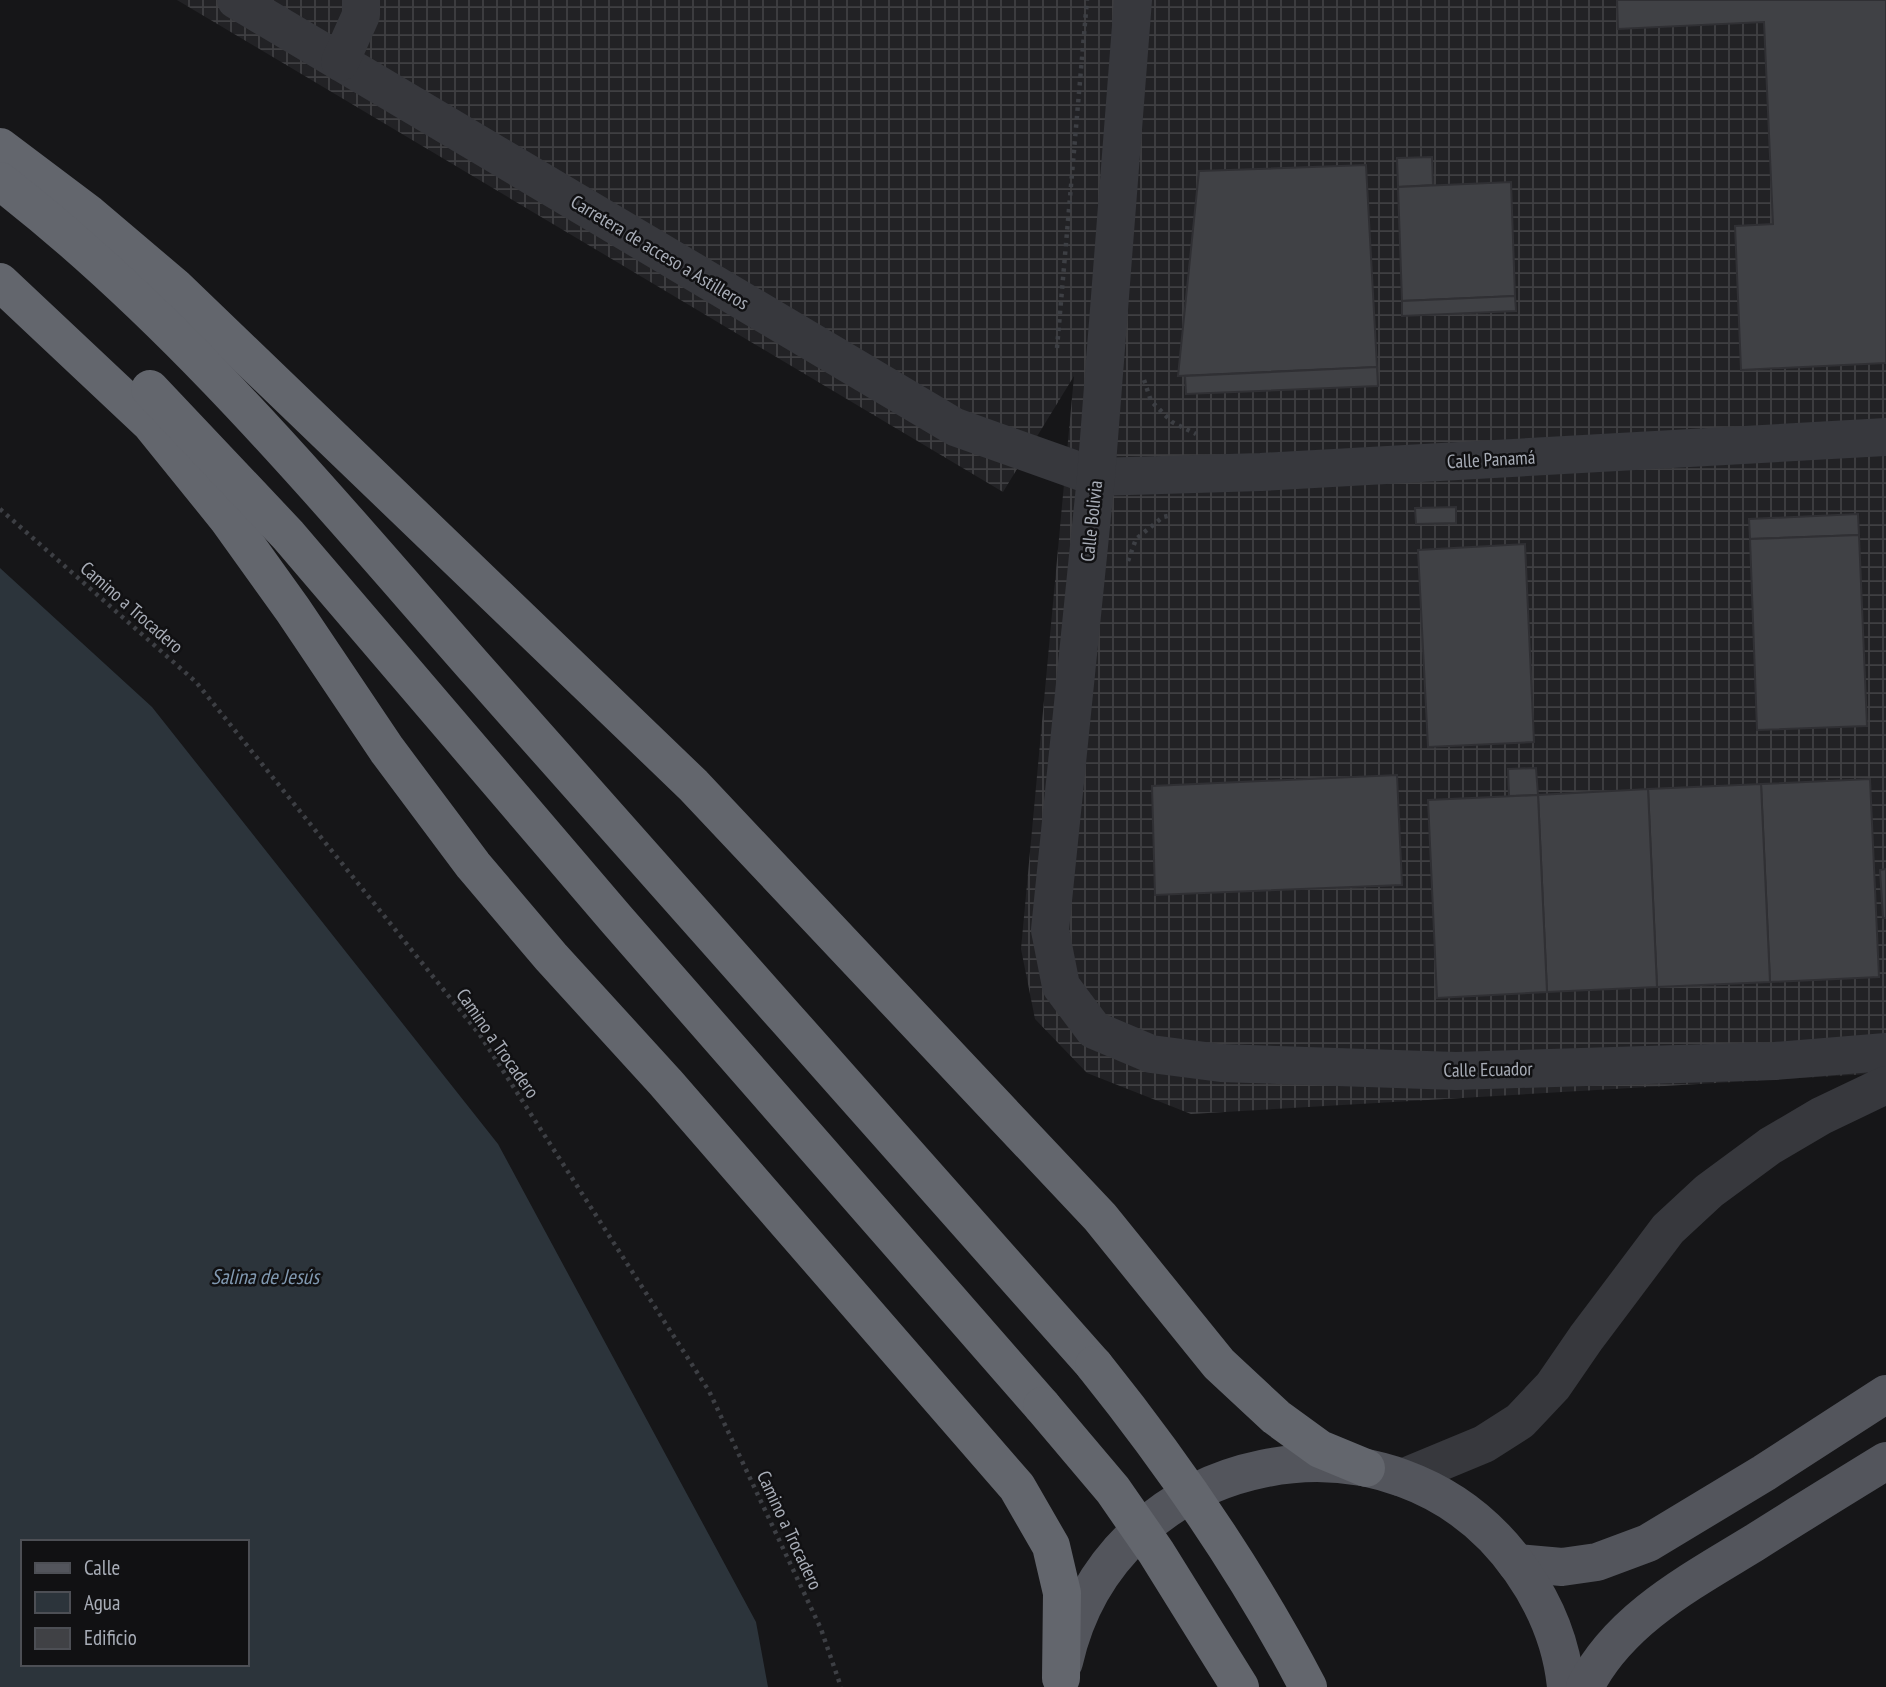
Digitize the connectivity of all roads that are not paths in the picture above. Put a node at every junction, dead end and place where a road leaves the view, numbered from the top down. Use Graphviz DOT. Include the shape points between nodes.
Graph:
graph roads {
  1 [pos="236,0"];
  2 [pos="361,0"];
  3 [pos="1133,0"];
  4 [pos="340,62"];
  5 [pos="0,147"];
  6 [pos="0,181"];
  7 [pos="0,255"];
  8 [pos="0,282"];
  9 [pos="1886,437"];
  10 [pos="1096,477"];
  11 [pos="1094,1030"];
  12 [pos="1886,1052"];
  13 [pos="1886,1084"];
  14 [pos="1886,1394"];
  15 [pos="1886,1461"];
  16 [pos="1384,1473"];
  17 [pos="1516,1563"];
  18 [pos="1060,1682"];
  19 [pos="1240,1687"];
  20 [pos="1308,1687"];
  21 [pos="1566,1687"];
  22 [pos="1585,1687"];
  1 -- 4 [label="street, Carretera de acceso a Astilleros"];
  2 -- 4 [label="street" via="361,15"];
  3 -- 10 [label="street, Calle Bolivia"];
  4 -- 10 [label="street, Carretera de acceso a Astilleros" via="955,427"];
  5 -- 16 [label="highway" via="175,287 693,785 1100,1217 1219,1363 1276,1417 1320,1449"];
  6 -- 20 [label="highway, bridge" via="123,284 268,435 1094,1365 1176,1471 1231,1553"];
  7 -- 19 [label="highway, bridge" via="119,358 288,535 1042,1406 1120,1501"];
  8 -- 18 [label="highway" via="150,424 227,518 387,750 473,864 1017,1487 1051,1546 1060,1581"];
  9 -- 10 [label="street, Calle Panamá"];
  10 -- 11 [label="street, Calle Bolivia" via="1050,930 1061,986"];
  11 -- 12 [label="street, Calle Ecuador" via="1151,1054 1221,1063 1456,1071 1775,1061"];
  13 -- 16 [label="street" via="1770,1146 1709,1191 1668,1229 1553,1386 1520,1422 1484,1444"];
  14 -- 17 [label="main road" via="1648,1543 1597,1562 1562,1567"];
  15 -- 22 [label="main road" via="1703,1574 1627,1629"];
  16 -- 17 [label="main road" via="1425,1487 1465,1512"];
  16 -- 18 [label="main road" via="1335,1463 1271,1465 1210,1483 1173,1504 1132,1537 1093,1588 1068,1646"];
  17 -- 21 [label="main road" via="1552,1628"];
}
